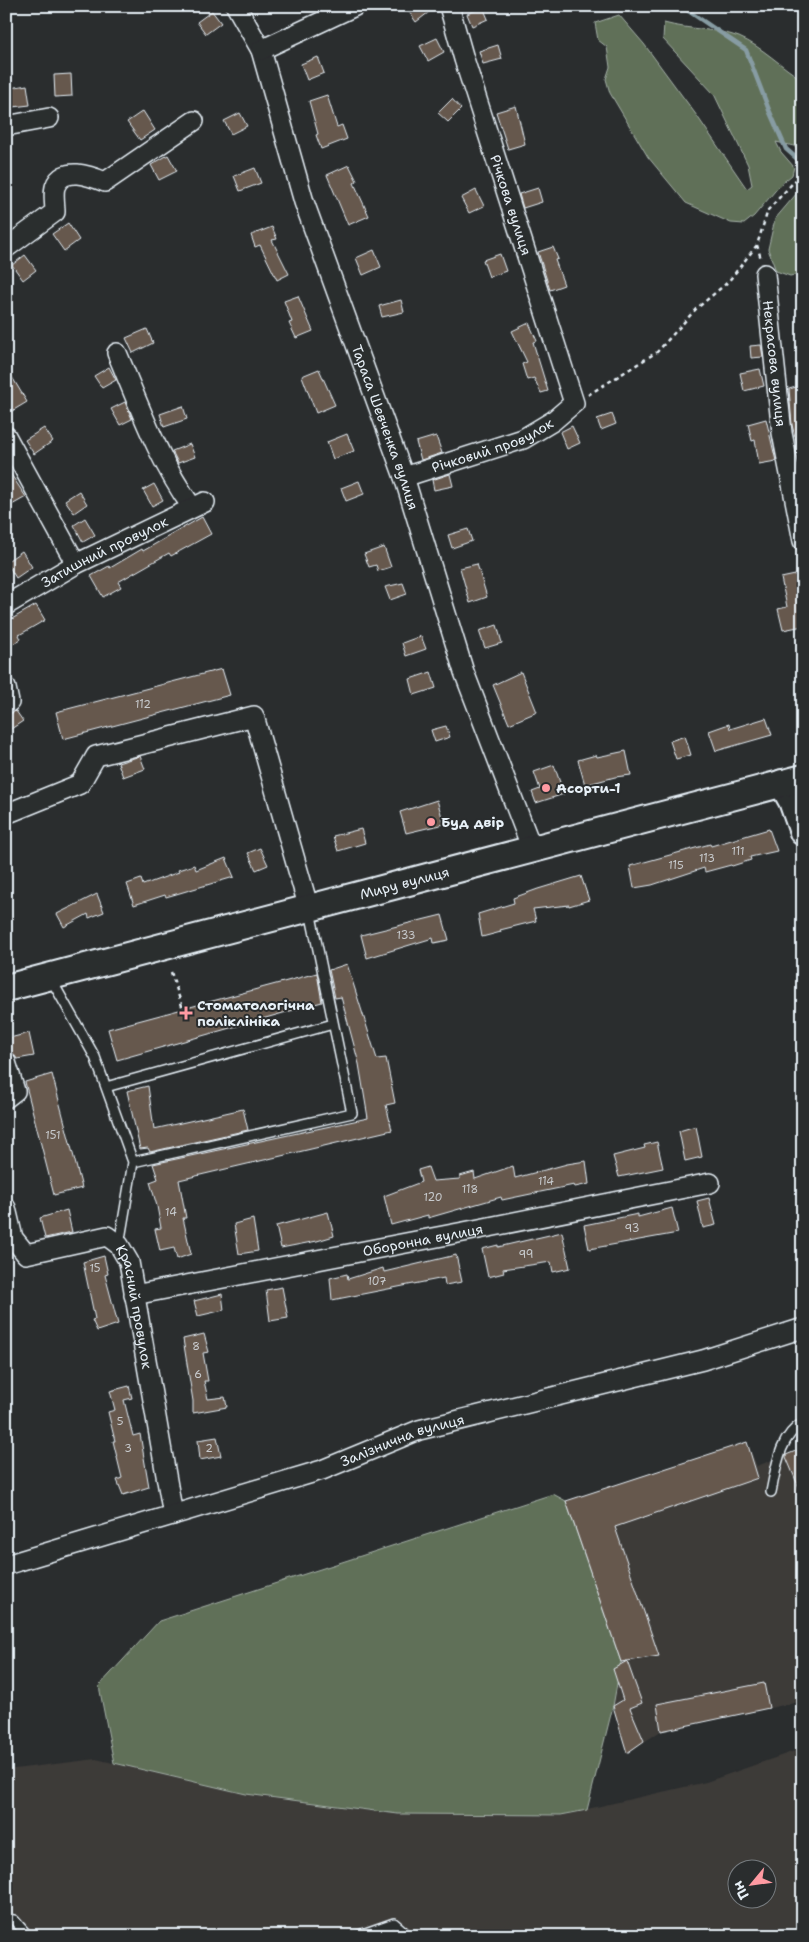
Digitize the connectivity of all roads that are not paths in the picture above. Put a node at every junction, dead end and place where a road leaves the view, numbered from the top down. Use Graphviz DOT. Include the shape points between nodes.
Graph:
graph roads {
  1 [pos="236,6"];
  2 [pos="355,6"];
  3 [pos="449,6"];
  4 [pos="261,50"];
  5 [pos="48,118"];
  6 [pos="194,121"];
  7 [pos="6,126"];
  8 [pos="6,248"];
  9 [pos="765,274"];
  10 [pos="117,353"];
  11 [pos="574,403"];
  12 [pos="6,436"];
  13 [pos="404,477"];
  14 [pos="803,541"];
  15 [pos="76,564"];
  16 [pos="6,605"];
  17 [pos="6,688"];
  18 [pos="6,704"];
  19 [pos="793,781"];
  20 [pos="6,814"];
  21 [pos="803,832"];
  22 [pos="532,849"];
  23 [pos="309,909"];
  24 [pos="50,976"];
  25 [pos="6,988"];
  26 [pos="333,1024"];
  27 [pos="6,1062"];
  28 [pos="106,1087"];
  29 [pos="6,1098"];
  30 [pos="133,1162"];
  31 [pos="710,1183"];
  32 [pos="6,1208"];
  33 [pos="119,1245"];
  34 [pos="134,1295"];
  35 [pos="803,1328"];
  36 [pos="803,1423"];
  37 [pos="771,1492"];
  38 [pos="173,1515"];
  39 [pos="6,1565"];
  40 [pos="6,1919"];
  41 [pos="28,1936"];
  42 [pos="357,1936"];
  43 [pos="409,1936"];
  1 -- 4 [label="street, Тараса Шевченка вулиця"];
  2 -- 4 [label="street"];
  3 -- 11 [label="street, Річкова вулиця"];
  4 -- 13 [label="street, Тараса Шевченка вулиця" via="304,202"];
  5 -- 7 [label="street"];
  6 -- 8 [label="street" via="105,182 86,174 64,177 55,187 55,212"];
  9 -- 14 [label="street, Некрасова вулиця" via="782,433"];
  10 -- 15 [label="street, Затишний провулок" via="177,487 199,505"];
  11 -- 13 [label="street, Річковий провулок" via="523,440"];
  12 -- 15 [label="street"];
  13 -- 22 [label="street, Тараса Шевченка вулиця" via="464,672"];
  15 -- 16 [label="street, Затишний провулок"];
  17 -- 18 [label="street"];
  19 -- 21 [label="street" via="792,801"];
  19 -- 22 [label="street, Миру вулиця"];
  20 -- 23 [label="street" via="80,784 96,756 254,716"];
  22 -- 23 [label="street, Миру вулиця"];
  23 -- 24 [label="street, Миру вулиця"];
  23 -- 26 [label="lane"];
  24 -- 25 [label="street, Миру вулиця"];
  24 -- 28 [label="lane" via="95,1057"];
  26 -- 28 [label="lane"];
  26 -- 30 [label="lane" via="352,1113"];
  27 -- 29 [label="street" via="15,1091"];
  28 -- 30 [label="lane"];
  30 -- 33 [label="lane"];
  31 -- 34 [label="street, Оборонна вулиця"];
  32 -- 33 [label="street, Красний провулок" via="13,1238 26,1254 106,1236"];
  33 -- 34 [label="street, Красний провулок" via="128,1262"];
  34 -- 38 [label="street, Красний провулок"];
  35 -- 38 [label="street, Залізнична вулиця" via="703,1360 419,1430 322,1470"];
  36 -- 37 [label="lane" via="796,1427 780,1451"];
  38 -- 39 [label="street, Залізнична вулиця"];
  40 -- 41 [label="lane" via="14,1920"];
  42 -- 43 [label="lane" via="394,1923"];
}
